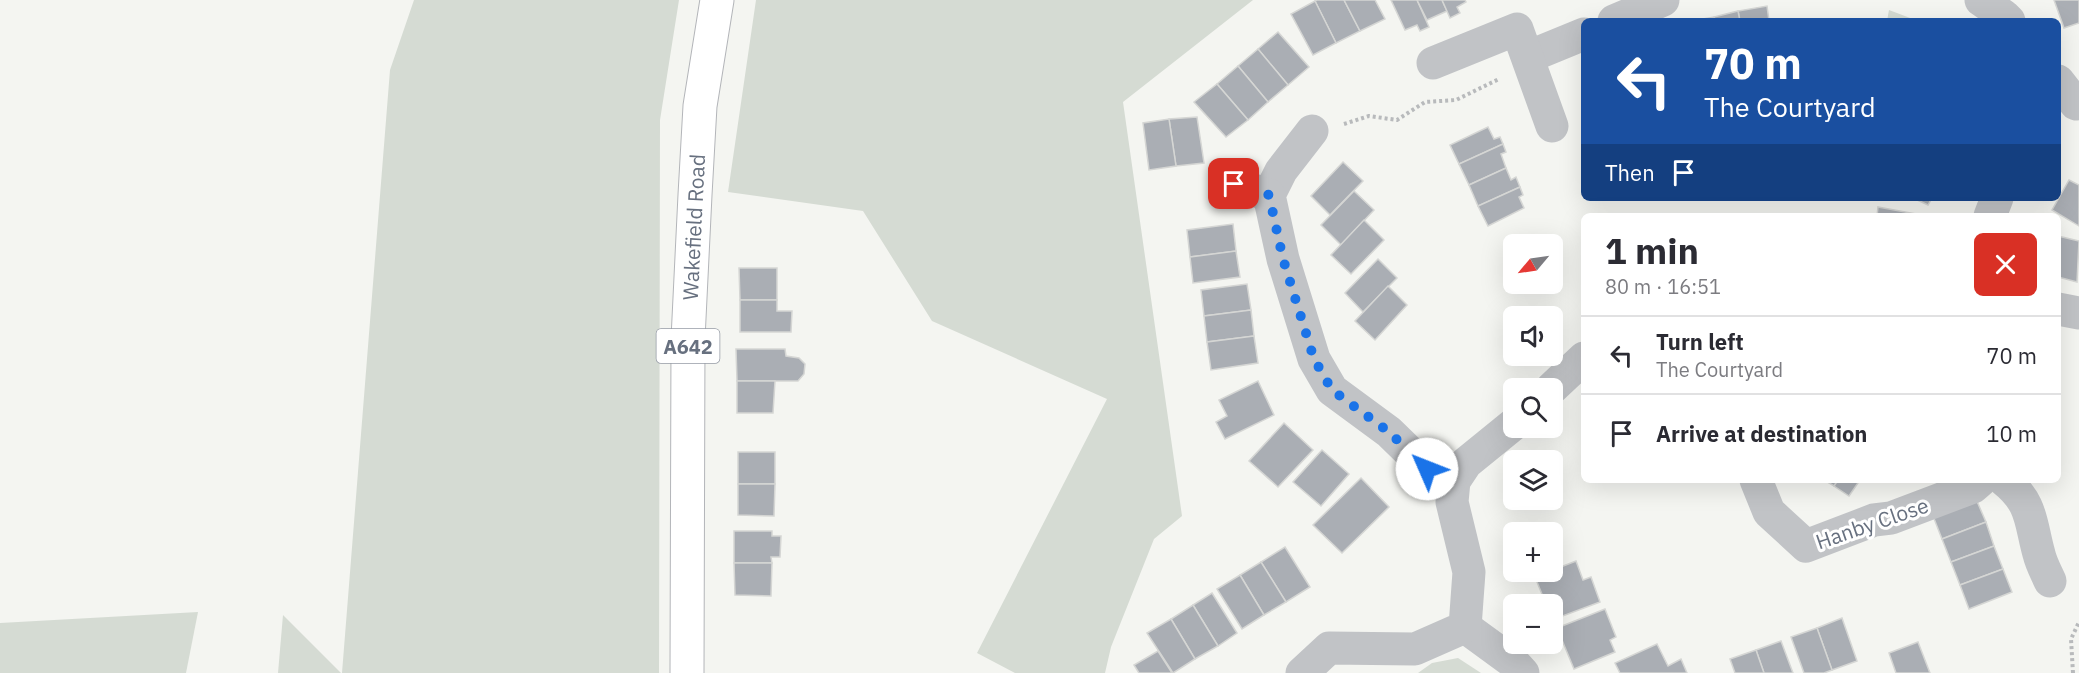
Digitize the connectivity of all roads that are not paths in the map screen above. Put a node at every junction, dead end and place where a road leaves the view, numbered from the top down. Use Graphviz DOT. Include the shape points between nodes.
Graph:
graph roads {
  1 [pos="717,0"];
  2 [pos="1664,0"];
  3 [pos="1981,0"];
  4 [pos="1621,18"];
  5 [pos="2006,18"];
  6 [pos="1581,35"];
  7 [pos="1525,51"];
  8 [pos="1433,63"];
  9 [pos="1552,126"];
  10 [pos="1312,131"];
  11 [pos="1234,184"];
  12 [pos="1269,195"];
  13 [pos="2061,310"];
  14 [pos="2079,313"];
  15 [pos="1581,361"];
  16 [pos="1563,378"];
  17 [pos="1503,433"];
  18 [pos="1454,481"];
  19 [pos="1757,483"];
  20 [pos="1978,483"];
  21 [pos="2008,483"];
  22 [pos="2050,580"];
  23 [pos="1465,627"];
  24 [pos="687,673"];
  25 [pos="1302,673"];
  26 [pos="1523,673"];
  1 -- 24 [label="highway, Wakefield Road / A642" via="700,106 694,195 688,339"];
  2 -- 4 [label="street"];
  3 -- 5 [label="street"];
  6 -- 7 [label="street"];
  7 -- 8 [label="street"];
  7 -- 9 [label="street"];
  10 -- 12 [label="street" via="1281,171"];
  11 -- 12 [label="street"];
  12 -- 18 [label="street" via="1283,259 1314,359 1332,390 1389,432 1427,469"];
  13 -- 14 [label="street"];
  15 -- 16 [label="street"];
  17 -- 18 [label="street" via="1466,463"];
  18 -- 23 [label="street" via="1452,502 1469,572"];
  19 -- 20 [label="street, Hanby Close" via="1769,512 1806,546 1874,520 1891,518"];
  21 -- 22 [label="street" via="2016,489 2031,516 2039,555"];
  23 -- 25 [label="street" via="1415,649 1329,648"];
  23 -- 26 [label="street"];
}
